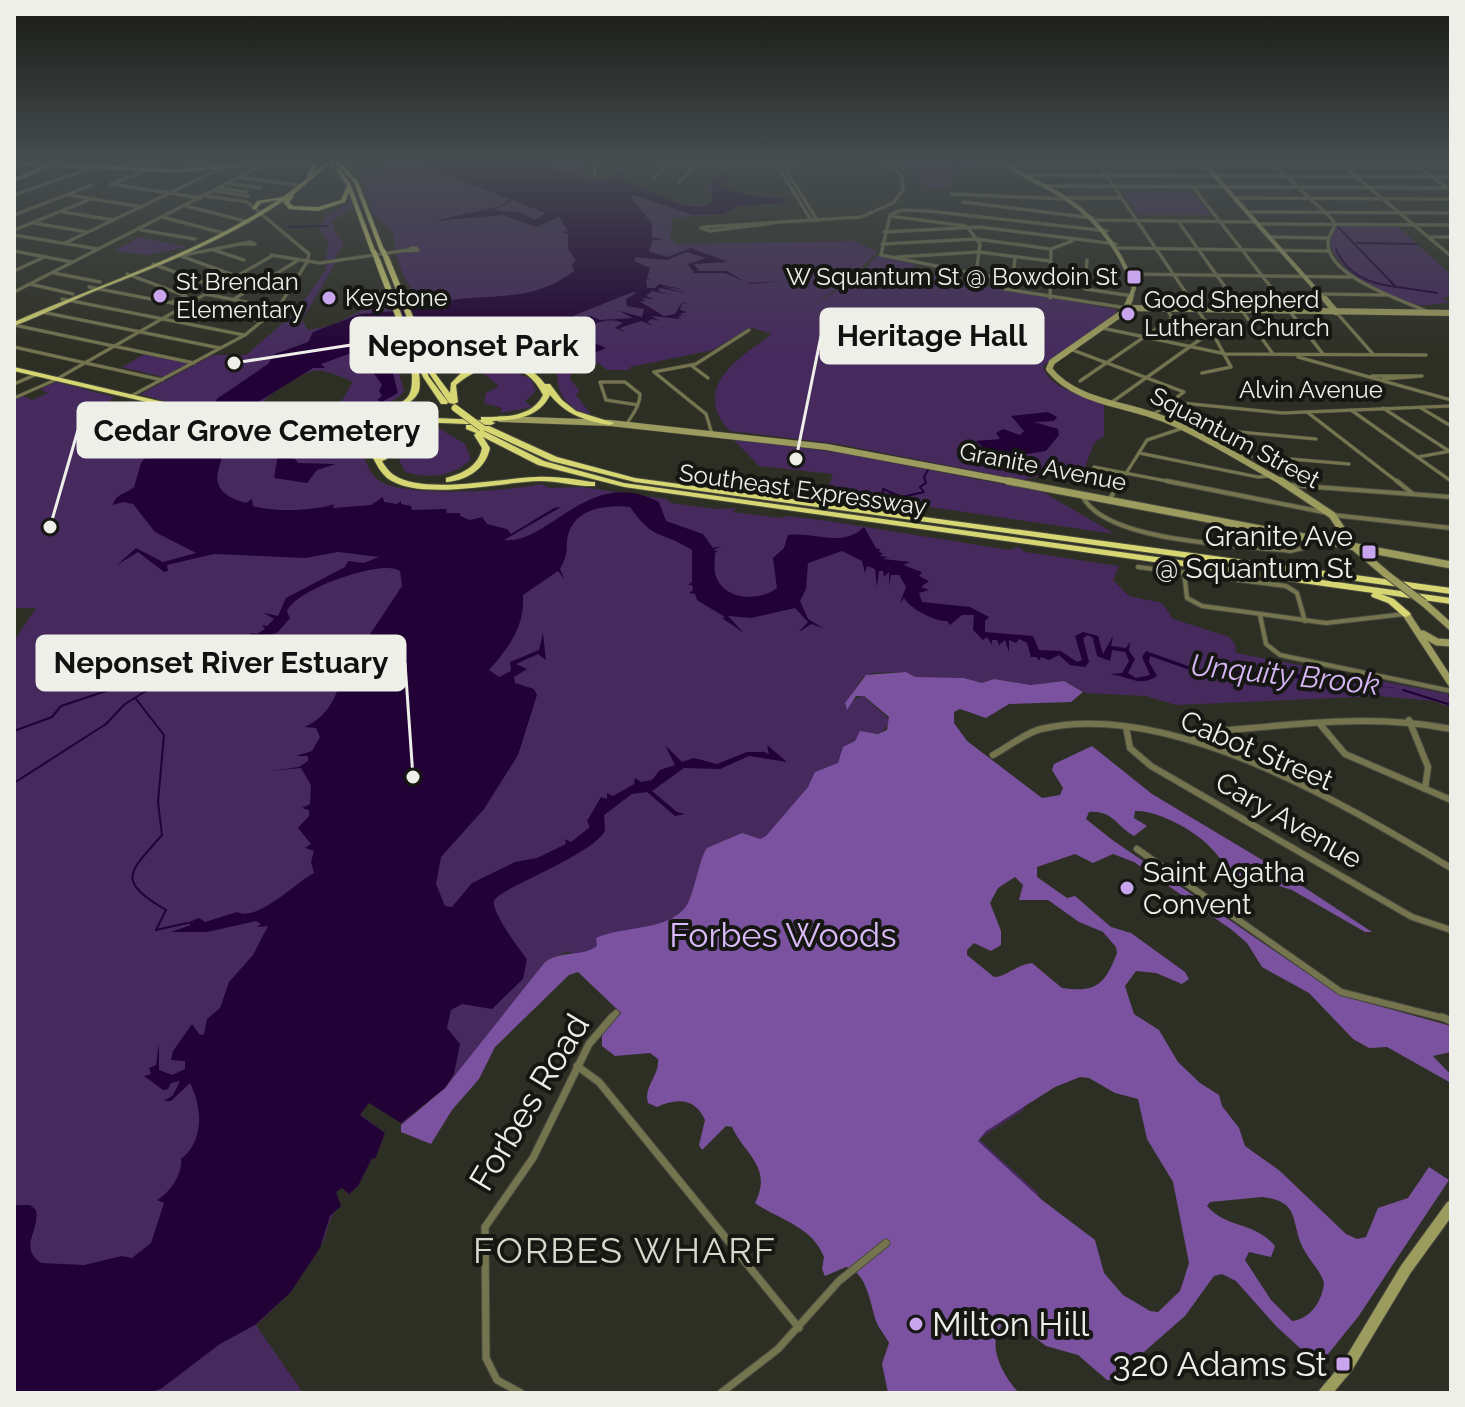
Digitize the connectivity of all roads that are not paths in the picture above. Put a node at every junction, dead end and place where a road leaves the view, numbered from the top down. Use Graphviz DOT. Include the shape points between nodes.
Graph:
graph roads {
  1 [pos="44,225"];
  2 [pos="104,225"];
  3 [pos="147,225"];
  4 [pos="192,225"];
  5 [pos="238,225"];
  6 [pos="238,225"];
  7 [pos="276,225"];
  8 [pos="366,225"];
  9 [pos="367,225"];
  10 [pos="749,225"];
  11 [pos="887,225"];
  12 [pos="960,225"];
  13 [pos="1054,225"];
  14 [pos="1101,225"];
  15 [pos="1140,225"];
  16 [pos="1181,225"];
  17 [pos="1221,225"];
  18 [pos="1260,225"];
  19 [pos="1322,225"];
  20 [pos="1335,225"];
  21 [pos="1414,225"];
  22 [pos="1451,225"];
  23 [pos="714,227"];
  24 [pos="979,227"];
  25 [pos="968,228"];
  26 [pos="138,229"];
  27 [pos="1107,231"];
  28 [pos="88,232"];
  29 [pos="884,232"];
  30 [pos="14,233"];
  31 [pos="223,233"];
  32 [pos="1271,237"];
  33 [pos="1428,237"];
  34 [pos="1451,237"];
  35 [pos="1327,238"];
  36 [pos="195,239"];
  37 [pos="976,239"];
  38 [pos="1078,240"];
  39 [pos="250,242"];
  40 [pos="65,243"];
  41 [pos="882,244"];
  42 [pos="1117,246"];
  43 [pos="99,249"];
  44 [pos="211,249"];
  45 [pos="1051,249"];
  46 [pos="1155,249"];
  47 [pos="1198,249"];
  48 [pos="408,250"];
  49 [pos="1241,250"];
  50 [pos="1283,250"];
  51 [pos="193,251"];
  52 [pos="1328,251"];
  53 [pos="979,252"];
  54 [pos="15,253"];
  55 [pos="1450,254"];
  56 [pos="178,255"];
  57 [pos="380,255"];
  58 [pos="44,257"];
  59 [pos="1015,257"];
  60 [pos="892,258"];
  61 [pos="244,260"];
  62 [pos="1087,260"];
  63 [pos="297,261"];
  64 [pos="1050,261"];
  65 [pos="73,262"];
  66 [pos="307,262"];
  67 [pos="156,263"];
  68 [pos="14,271"];
  69 [pos="52,272"];
  70 [pos="127,274"];
  71 [pos="976,274"];
  72 [pos="1129,274"];
  73 [pos="1173,275"];
  74 [pos="237,276"];
  75 [pos="1217,276"];
  76 [pos="1262,276"];
  77 [pos="1307,277"];
  78 [pos="1353,277"];
  79 [pos="1013,281"];
  80 [pos="100,282"];
  81 [pos="29,284"];
  82 [pos="91,287"];
  83 [pos="217,287"];
  84 [pos="1005,289"];
  85 [pos="1012,290"];
  86 [pos="14,292"];
  87 [pos="73,294"];
  88 [pos="205,294"];
  89 [pos="1321,294"];
  90 [pos="1391,295"];
  91 [pos="1133,296"];
  92 [pos="1050,298"];
  93 [pos="64,299"];
  94 [pos="234,299"];
  95 [pos="171,303"];
  96 [pos="184,306"];
  97 [pos="278,308"];
  98 [pos="1128,308"];
  99 [pos="1167,309"];
  100 [pos="1195,310"];
  101 [pos="1242,310"];
  102 [pos="1289,311"];
  103 [pos="40,312"];
  104 [pos="1336,312"];
  105 [pos="1429,313"];
  106 [pos="1451,314"];
  107 [pos="162,319"];
  108 [pos="263,322"];
  109 [pos="14,323"];
  110 [pos="1102,328"];
  111 [pos="749,330"];
  112 [pos="1212,331"];
  113 [pos="139,332"];
  114 [pos="245,335"];
  115 [pos="1146,337"];
  116 [pos="414,340"];
  117 [pos="114,346"];
  118 [pos="1189,346"];
  119 [pos="14,347"];
  120 [pos="221,348"];
  121 [pos="1069,349"];
  122 [pos="1226,354"];
  123 [pos="1273,355"];
  124 [pos="1290,355"];
  125 [pos="1323,355"];
  126 [pos="1374,355"];
  127 [pos="1426,355"];
  128 [pos="414,358"];
  129 [pos="85,363"];
  130 [pos="195,363"];
  131 [pos="1108,363"];
  132 [pos="692,366"];
  133 [pos="14,369"];
  134 [pos="1202,373"];
  135 [pos="37,374"];
  136 [pos="1365,376"];
  137 [pos="1145,377"];
  138 [pos="708,378"];
  139 [pos="57,379"];
  140 [pos="1374,379"];
  141 [pos="163,380"];
  142 [pos="1080,381"];
  143 [pos="14,384"];
  144 [pos="130,397"];
  145 [pos="14,398"];
  146 [pos="1112,402"];
  147 [pos="1172,402"];
  148 [pos="1451,403"];
  149 [pos="638,405"];
  150 [pos="453,407"];
  151 [pos="1419,407"];
  152 [pos="1383,408"];
  153 [pos="1349,409"];
  154 [pos="297,412"];
  155 [pos="1306,412"];
  156 [pos="286,413"];
  157 [pos="1154,414"];
  158 [pos="309,416"];
  159 [pos="443,421"];
  160 [pos="610,423"];
  161 [pos="481,426"];
  162 [pos="626,426"];
  163 [pos="1451,426"];
  164 [pos="1183,428"];
  165 [pos="712,434"];
  166 [pos="1316,439"];
  167 [pos="1450,451"];
  168 [pos="1139,453"];
  169 [pos="1231,454"];
  170 [pos="1417,458"];
  171 [pos="1349,464"];
  172 [pos="1094,467"];
  173 [pos="1124,475"];
  174 [pos="1271,476"];
  175 [pos="1451,481"];
  176 [pos="1288,485"];
  177 [pos="649,489"];
  178 [pos="1082,495"];
  179 [pos="1414,495"];
  180 [pos="1451,497"];
  181 [pos="1108,500"];
  182 [pos="1330,513"];
  183 [pos="1451,528"];
  184 [pos="1309,538"];
  185 [pos="1353,546"];
  186 [pos="1451,565"];
  187 [pos="1138,567"];
  188 [pos="1184,572"];
  189 [pos="1267,576"];
  190 [pos="1451,596"];
  191 [pos="1406,614"];
  192 [pos="1260,615"];
  193 [pos="1305,621"];
  194 [pos="1451,627"];
  195 [pos="1419,630"];
  196 [pos="1451,643"];
  197 [pos="1451,683"];
  198 [pos="1451,691"];
  199 [pos="1409,720"];
  200 [pos="1319,723"];
  201 [pos="1126,727"];
  202 [pos="1451,729"];
  203 [pos="1193,739"];
  204 [pos="993,755"];
  205 [pos="1425,789"];
  206 [pos="1451,800"];
  207 [pos="1137,849"];
  208 [pos="1451,868"];
  209 [pos="1451,930"];
  210 [pos="616,1013"];
  211 [pos="1451,1021"];
  212 [pos="577,1066"];
  213 [pos="1451,1207"];
  214 [pos="886,1243"];
  215 [pos="799,1328"];
  216 [pos="521,1393"];
  217 [pos="721,1393"];
  218 [pos="1325,1393"];
  1 -- 28 [label="street"];
  2 -- 28 [label="street"];
  3 -- 26 [label="street"];
  4 -- 31 [label="street"];
  5 -- 31 [label="highway"];
  6 -- 51 [label="highway"];
  7 -- 66 [label="street" via="309,254"];
  8 -- 57 [label="highway, Southeast Expressway"];
  9 -- 57 [label="highway"];
  10 -- 23 [label="street"];
  11 -- 29 [label="street"];
  12 -- 24 [label="street"];
  13 -- 27 [label="street"];
  14 -- 27 [label="main road"];
  15 -- 46 [label="street"];
  16 -- 47 [label="street"];
  17 -- 49 [label="street"];
  18 -- 32 [label="main road"];
  19 -- 20 [label="street"];
  20 -- 21 [label="street"];
  20 -- 35 [label="street"];
  21 -- 22 [label="street"];
  21 -- 33 [label="street"];
  24 -- 25 [label="street"];
  24 -- 38 [label="street"];
  25 -- 29 [label="street"];
  25 -- 37 [label="street"];
  26 -- 36 [label="street"];
  26 -- 43 [label="street"];
  27 -- 42 [label="main road"];
  28 -- 40 [label="street"];
  29 -- 41 [label="street"];
  30 -- 40 [label="street"];
  31 -- 56 [label="highway"];
  32 -- 35 [label="street"];
  32 -- 50 [label="main road"];
  33 -- 34 [label="street"];
  33 -- 55 [label="street"];
  35 -- 52 [label="street"];
  37 -- 41 [label="street"];
  37 -- 45 [label="street"];
  37 -- 53 [label="street"];
  38 -- 42 [label="street"];
  38 -- 45 [label="street"];
  39 -- 44 [label="street"];
  40 -- 43 [label="street"];
  41 -- 60 [label="street" via="881,255"];
  42 -- 46 [label="street"];
  42 -- 72 [label="main road"];
  43 -- 65 [label="street"];
  44 -- 51 [label="street"];
  44 -- 61 [label="street"];
  45 -- 64 [label="street"];
  46 -- 47 [label="street"];
  46 -- 73 [label="street"];
  47 -- 49 [label="street"];
  47 -- 75 [label="street"];
  48 -- 57 [label="street"];
  49 -- 50 [label="street"];
  49 -- 76 [label="street"];
  50 -- 52 [label="street"];
  50 -- 77 [label="main road"];
  51 -- 56 [label="highway"];
  52 -- 78 [label="street"];
  53 -- 59 [label="street"];
  53 -- 60 [label="street"];
  53 -- 71 [label="street"];
  54 -- 58 [label="street"];
  56 -- 67 [label="highway"];
  56 -- 74 [label="street"];
  56 -- 80 [label="highway"];
  57 -- 66 [label="street"];
  57 -- 116 [label="highway, Southeast Expressway"];
  58 -- 65 [label="street"];
  58 -- 68 [label="street"];
  59 -- 64 [label="street"];
  59 -- 79 [label="street"];
  60 -- 71 [label="street"];
  62 -- 91 [label="street" via="1085,289"];
  63 -- 66 [label="street"];
  63 -- 74 [label="street" via="271,255"];
  63 -- 94 [label="street"];
  64 -- 92 [label="street"];
  65 -- 69 [label="street"];
  66 -- 97 [label="street"];
  67 -- 70 [label="highway"];
  67 -- 83 [label="street"];
  69 -- 80 [label="street"];
  69 -- 81 [label="street"];
  70 -- 82 [label="highway"];
  70 -- 95 [label="street" via="186,296"];
  71 -- 79 [label="street"];
  72 -- 73 [label="street"];
  72 -- 91 [label="main road"];
  73 -- 75 [label="street"];
  73 -- 100 [label="street"];
  74 -- 83 [label="street"];
  75 -- 76 [label="street"];
  75 -- 101 [label="street"];
  76 -- 77 [label="street"];
  76 -- 102 [label="street"];
  77 -- 78 [label="street"];
  77 -- 89 [label="main road"];
  78 -- 90 [label="street"];
  79 -- 85 [label="street"];
  80 -- 82 [label="highway"];
  81 -- 86 [label="street"];
  81 -- 87 [label="street"];
  82 -- 87 [label="highway"];
  82 -- 93 [label="highway"];
  82 -- 95 [label="street"];
  83 -- 88 [label="street"];
  84 -- 85 [label="street"];
  85 -- 92 [label="street"];
  87 -- 93 [label="highway"];
  88 -- 94 [label="street"];
  88 -- 96 [label="street"];
  89 -- 90 [label="street"];
  89 -- 104 [label="main road"];
  90 -- 105 [label="street"];
  91 -- 98 [label="main road"];
  92 -- 98 [label="street"];
  93 -- 103 [label="highway"];
  93 -- 107 [label="street"];
  93 -- 109 [label="highway"];
  94 -- 97 [label="street"];
  95 -- 96 [label="street"];
  96 -- 107 [label="street"];
  96 -- 108 [label="street"];
  97 -- 108 [label="street"];
  98 -- 99 [label="main road"];
  98 -- 110 [label="main road"];
  99 -- 100 [label="main road"];
  99 -- 115 [label="street" via="1172,318"];
  100 -- 101 [label="main road"];
  100 -- 112 [label="street"];
  101 -- 102 [label="main road"];
  101 -- 123 [label="street"];
  102 -- 104 [label="main road"];
  102 -- 125 [label="street"];
  103 -- 109 [label="highway"];
  103 -- 113 [label="street"];
  104 -- 105 [label="main road"];
  104 -- 126 [label="street"];
  105 -- 106 [label="main road"];
  107 -- 113 [label="street"];
  107 -- 114 [label="street"];
  108 -- 114 [label="street"];
  109 -- 117 [label="street"];
  110 -- 115 [label="street"];
  110 -- 121 [label="main road"];
  111 -- 132 [label="street"];
  112 -- 118 [label="street"];
  112 -- 122 [label="street"];
  113 -- 117 [label="street"];
  113 -- 120 [label="street"];
  114 -- 120 [label="street"];
  115 -- 118 [label="street"];
  115 -- 131 [label="street"];
  116 -- 128 [label="highway, Southeast Expressway"];
  116 -- 150 [label="highway, Southeast Expressway"];
  116 -- 160 [label="highway" via="449,366 509,363 532,368 544,376 564,409"];
  117 -- 129 [label="street"];
  117 -- 130 [label="street"];
  118 -- 122 [label="street"];
  118 -- 137 [label="street"];
  119 -- 129 [label="street"];
  120 -- 130 [label="street"];
  121 -- 131 [label="street"];
  121 -- 146 [label="main road, Squantum Street" via="1050,364 1053,378"];
  122 -- 123 [label="street"];
  122 -- 134 [label="street" via="1231,367"];
  123 -- 124 [label="street"];
  124 -- 125 [label="street"];
  124 -- 136 [label="street"];
  125 -- 126 [label="street"];
  126 -- 127 [label="street"];
  128 -- 150 [label="highway, Southeast Expressway" via="425,383"];
  128 -- 154 [label="highway" via="415,391 399,405"];
  129 -- 139 [label="street"];
  129 -- 141 [label="street"];
  130 -- 141 [label="street"];
  131 -- 137 [label="street"];
  131 -- 142 [label="street"];
  132 -- 138 [label="street"];
  132 -- 165 [label="street" via="654,372 703,412"];
  133 -- 135 [label="highway, Granite Avenue"];
  135 -- 139 [label="highway, Granite Avenue"];
  135 -- 143 [label="street"];
  136 -- 140 [label="street"];
  136 -- 140 [label="street" via="1422,376"];
  137 -- 146 [label="street"];
  137 -- 147 [label="street" via="1184,392"];
  139 -- 144 [label="highway, Granite Avenue"];
  139 -- 145 [label="street"];
  140 -- 148 [label="street"];
  141 -- 144 [label="street"];
  144 -- 156 [label="highway, Granite Avenue" via="206,410"];
  146 -- 157 [label="main road, Squantum Street"];
  147 -- 155 [label="street, Alvin Avenue"];
  147 -- 157 [label="street"];
  148 -- 151 [label="street, Alvin Avenue"];
  149 -- 149 [label="street" via="641,397 630,385 600,382 606,400"];
  149 -- 162 [label="street"];
  150 -- 161 [label="highway, bridge"];
  150 -- 161 [label="highway, Southeast Expressway"];
  150 -- 161 [label="highway" via="453,384 477,369 514,366 539,376 547,395 543,405"];
  151 -- 152 [label="street, Alvin Avenue"];
  151 -- 163 [label="street"];
  152 -- 153 [label="street, Alvin Avenue"];
  152 -- 167 [label="street"];
  153 -- 155 [label="street, Alvin Avenue"];
  153 -- 170 [label="street"];
  154 -- 156 [label="highway, Granite Avenue"];
  154 -- 161 [label="highway, Granite Avenue"];
  155 -- 179 [label="street"];
  156 -- 158 [label="highway, Granite Avenue"];
  157 -- 164 [label="main road, Squantum Street"];
  158 -- 159 [label="highway, Granite Avenue"];
  158 -- 177 [label="highway" via="359,429 384,471 409,484 541,478"];
  159 -- 161 [label="highway, Granite Avenue"];
  159 -- 161 [label="highway" via="402,426 385,437 379,449 389,470 422,482 464,474 486,454"];
  160 -- 161 [label="main road, Granite Avenue"];
  160 -- 162 [label="main road, Granite Avenue"];
  161 -- 162 [label="main road, Granite Avenue"];
  161 -- 177 [label="highway, Southeast Expressway" via="553,467"];
  161 -- 190 [label="highway" via="543,461 641,486"];
  162 -- 165 [label="main road, Granite Avenue"];
  164 -- 166 [label="street"];
  164 -- 168 [label="street" via="1148,439"];
  164 -- 169 [label="main road, Squantum Street"];
  165 -- 178 [label="main road, Granite Avenue" via="827,447"];
  167 -- 170 [label="street"];
  168 -- 173 [label="street"];
  168 -- 174 [label="street"];
  169 -- 171 [label="street"];
  169 -- 174 [label="main road, Squantum Street"];
  170 -- 175 [label="street"];
  172 -- 173 [label="street"];
  173 -- 181 [label="street"];
  173 -- 182 [label="street"];
  174 -- 176 [label="main road, Squantum Street"];
  176 -- 179 [label="street"];
  176 -- 182 [label="main road, Squantum Street"];
  177 -- 189 [label="highway, Southeast Expressway"];
  178 -- 181 [label="main road, Granite Avenue"];
  178 -- 184 [label="street" via="1092,509 1147,533 1290,551 1303,548"];
  179 -- 180 [label="street"];
  181 -- 184 [label="main road, Granite Avenue"];
  182 -- 183 [label="street"];
  182 -- 185 [label="main road, Squantum Street"];
  184 -- 185 [label="main road, Granite Avenue"];
  185 -- 186 [label="main road, Granite Avenue"];
  185 -- 194 [label="main road, Squantum Street, bridge"];
  187 -- 188 [label="street"];
  188 -- 192 [label="street" via="1193,603"];
  188 -- 193 [label="street" via="1293,589"];
  189 -- 190 [label="highway, Southeast Expressway"];
  189 -- 191 [label="highway" via="1379,596"];
  191 -- 193 [label="street"];
  191 -- 195 [label="main road"];
  192 -- 193 [label="street"];
  192 -- 198 [label="street" via="1266,644 1280,655"];
  195 -- 196 [label="main road"];
  195 -- 197 [label="main road"];
  199 -- 200 [label="street"];
  199 -- 202 [label="street"];
  199 -- 205 [label="street" via="1428,767"];
  200 -- 203 [label="street" via="1209,732"];
  200 -- 205 [label="street" via="1341,751"];
  201 -- 203 [label="street, Cabot Street"];
  201 -- 204 [label="street, Cabot Street" via="1043,726 1015,737"];
  201 -- 209 [label="street, Cary Avenue" via="1132,751 1151,766 1412,917"];
  203 -- 208 [label="street, Cabot Street" via="1295,783"];
  205 -- 206 [label="street"];
  207 -- 211 [label="street" via="1341,992"];
  210 -- 212 [label="street, Forbes Road" via="596,1033"];
  212 -- 215 [label="street" via="599,1082"];
  212 -- 216 [label="street, Forbes Road" via="533,1158 490,1216 484,1233 486,1358 497,1380"];
  213 -- 218 [label="main road"];
  214 -- 215 [label="street" via="839,1281"];
  215 -- 217 [label="street"];
}
